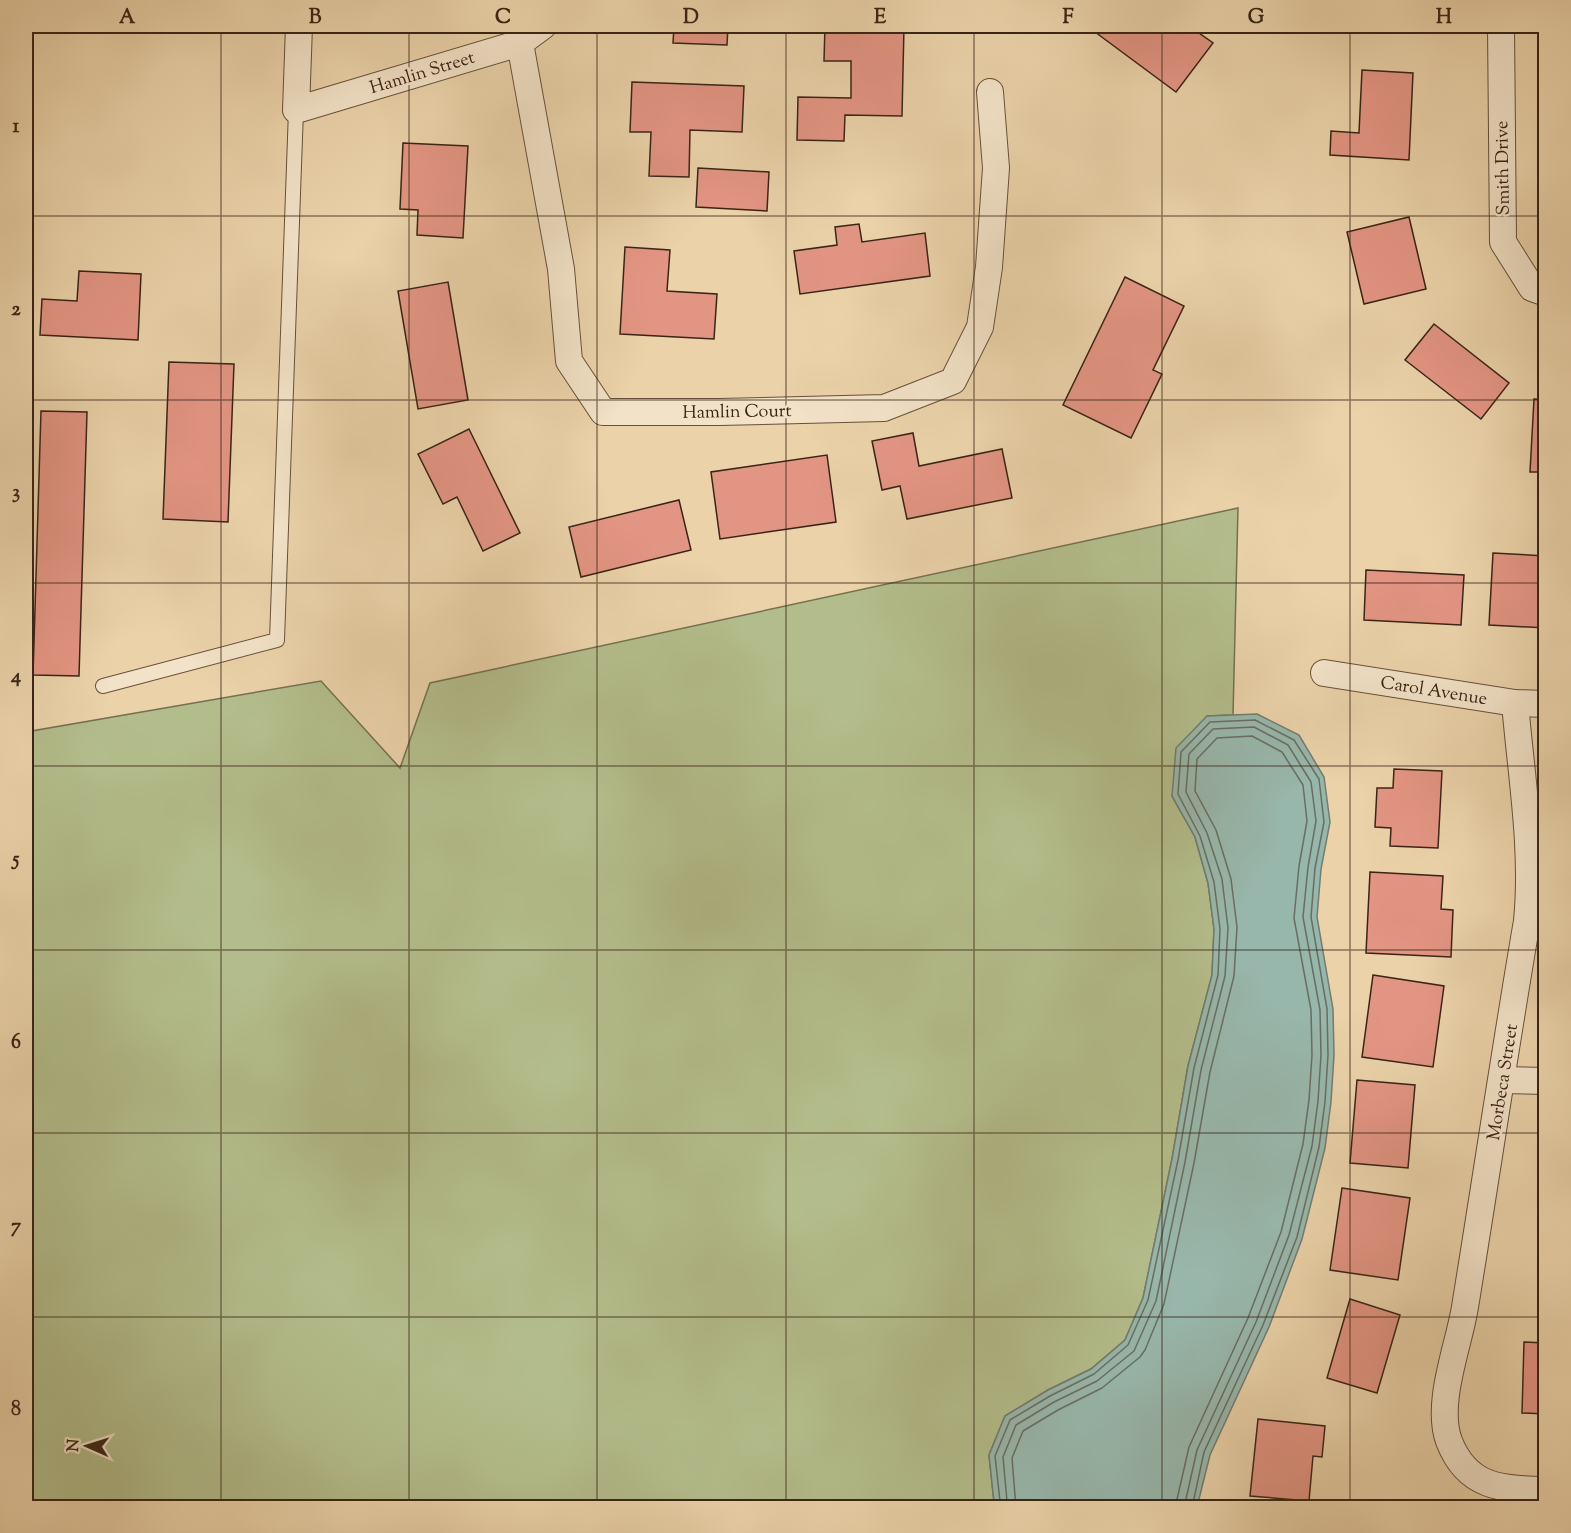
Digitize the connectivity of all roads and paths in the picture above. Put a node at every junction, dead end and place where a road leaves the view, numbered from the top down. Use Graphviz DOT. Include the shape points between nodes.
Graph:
graph roads {
  1 [pos="299,26"];
  2 [pos="543,26"];
  3 [pos="1501,26"];
  4 [pos="520,43"];
  5 [pos="990,92"];
  6 [pos="296,110"];
  7 [pos="1545,293"];
  8 [pos="1324,673"];
  9 [pos="103,687"];
  10 [pos="1515,703"];
  11 [pos="1545,704"];
  12 [pos="1502,1080"];
  13 [pos="1545,1081"];
  14 [pos="1545,1490"];
  1 -- 6 [label="street"];
  2 -- 4 [label="street, Hamlin Street"];
  3 -- 7 [label="street, Smith Drive" via="1503,242 1532,288"];
  4 -- 5 [label="street, Hamlin Court" via="561,269 569,361 603,412 884,408 953,381 980,327 989,267 996,168"];
  4 -- 6 [label="street, Hamlin Street"];
  6 -- 9 [label="lane" via="277,640"];
  8 -- 10 [label="street, Carol Avenue"];
  10 -- 11 [label="street, Carol Avenue"];
  10 -- 12 [label="street, Morbeca Street" via="1530,890"];
  12 -- 13 [label="street"];
  12 -- 14 [label="street, Morbeca Street" via="1463,1322 1446,1398 1446,1424 1457,1456 1467,1471 1481,1481 1498,1487"];
}
